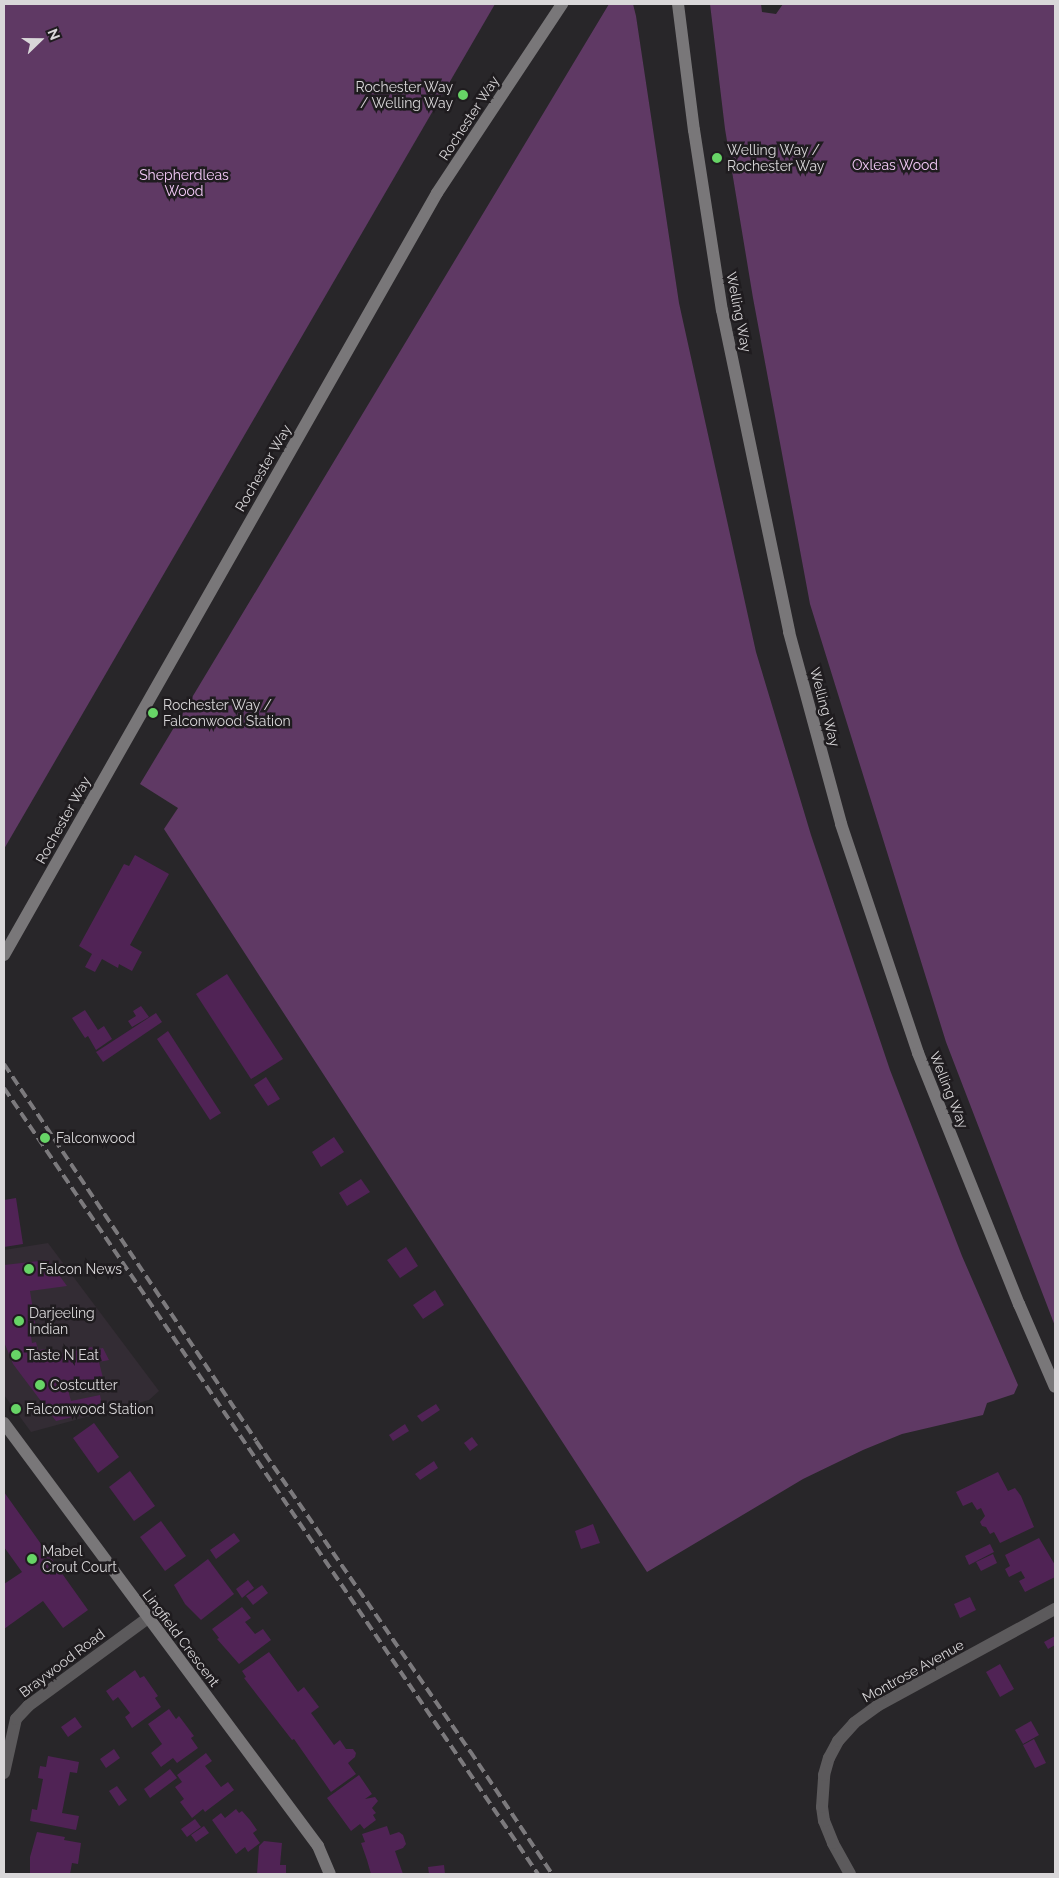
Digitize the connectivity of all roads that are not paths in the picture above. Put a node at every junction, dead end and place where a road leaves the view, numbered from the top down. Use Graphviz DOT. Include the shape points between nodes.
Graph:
graph roads {
  1 [pos="562,4"];
  2 [pos="678,4"];
  3 [pos="4,955"];
  4 [pos="1055,1386"];
  5 [pos="4,1422"];
  6 [pos="1055,1609"];
  7 [pos="148,1618"];
  8 [pos="4,1773"];
  9 [pos="330,1874"];
  10 [pos="850,1874"];
  1 -- 3 [label="street, Rochester Way" via="437,193"];
  2 -- 4 [label="street, Welling Way" via="722,310 789,632 841,824 918,1053"];
  5 -- 7 [label="street, Lingfield Crescent"];
  6 -- 10 [label="street, Montrose Avenue" via="877,1706 838,1740 824,1775 822,1807 833,1843"];
  7 -- 8 [label="street, Braywood Road" via="28,1706 16,1720"];
  7 -- 9 [label="street, Lingfield Crescent" via="318,1846"];
}
